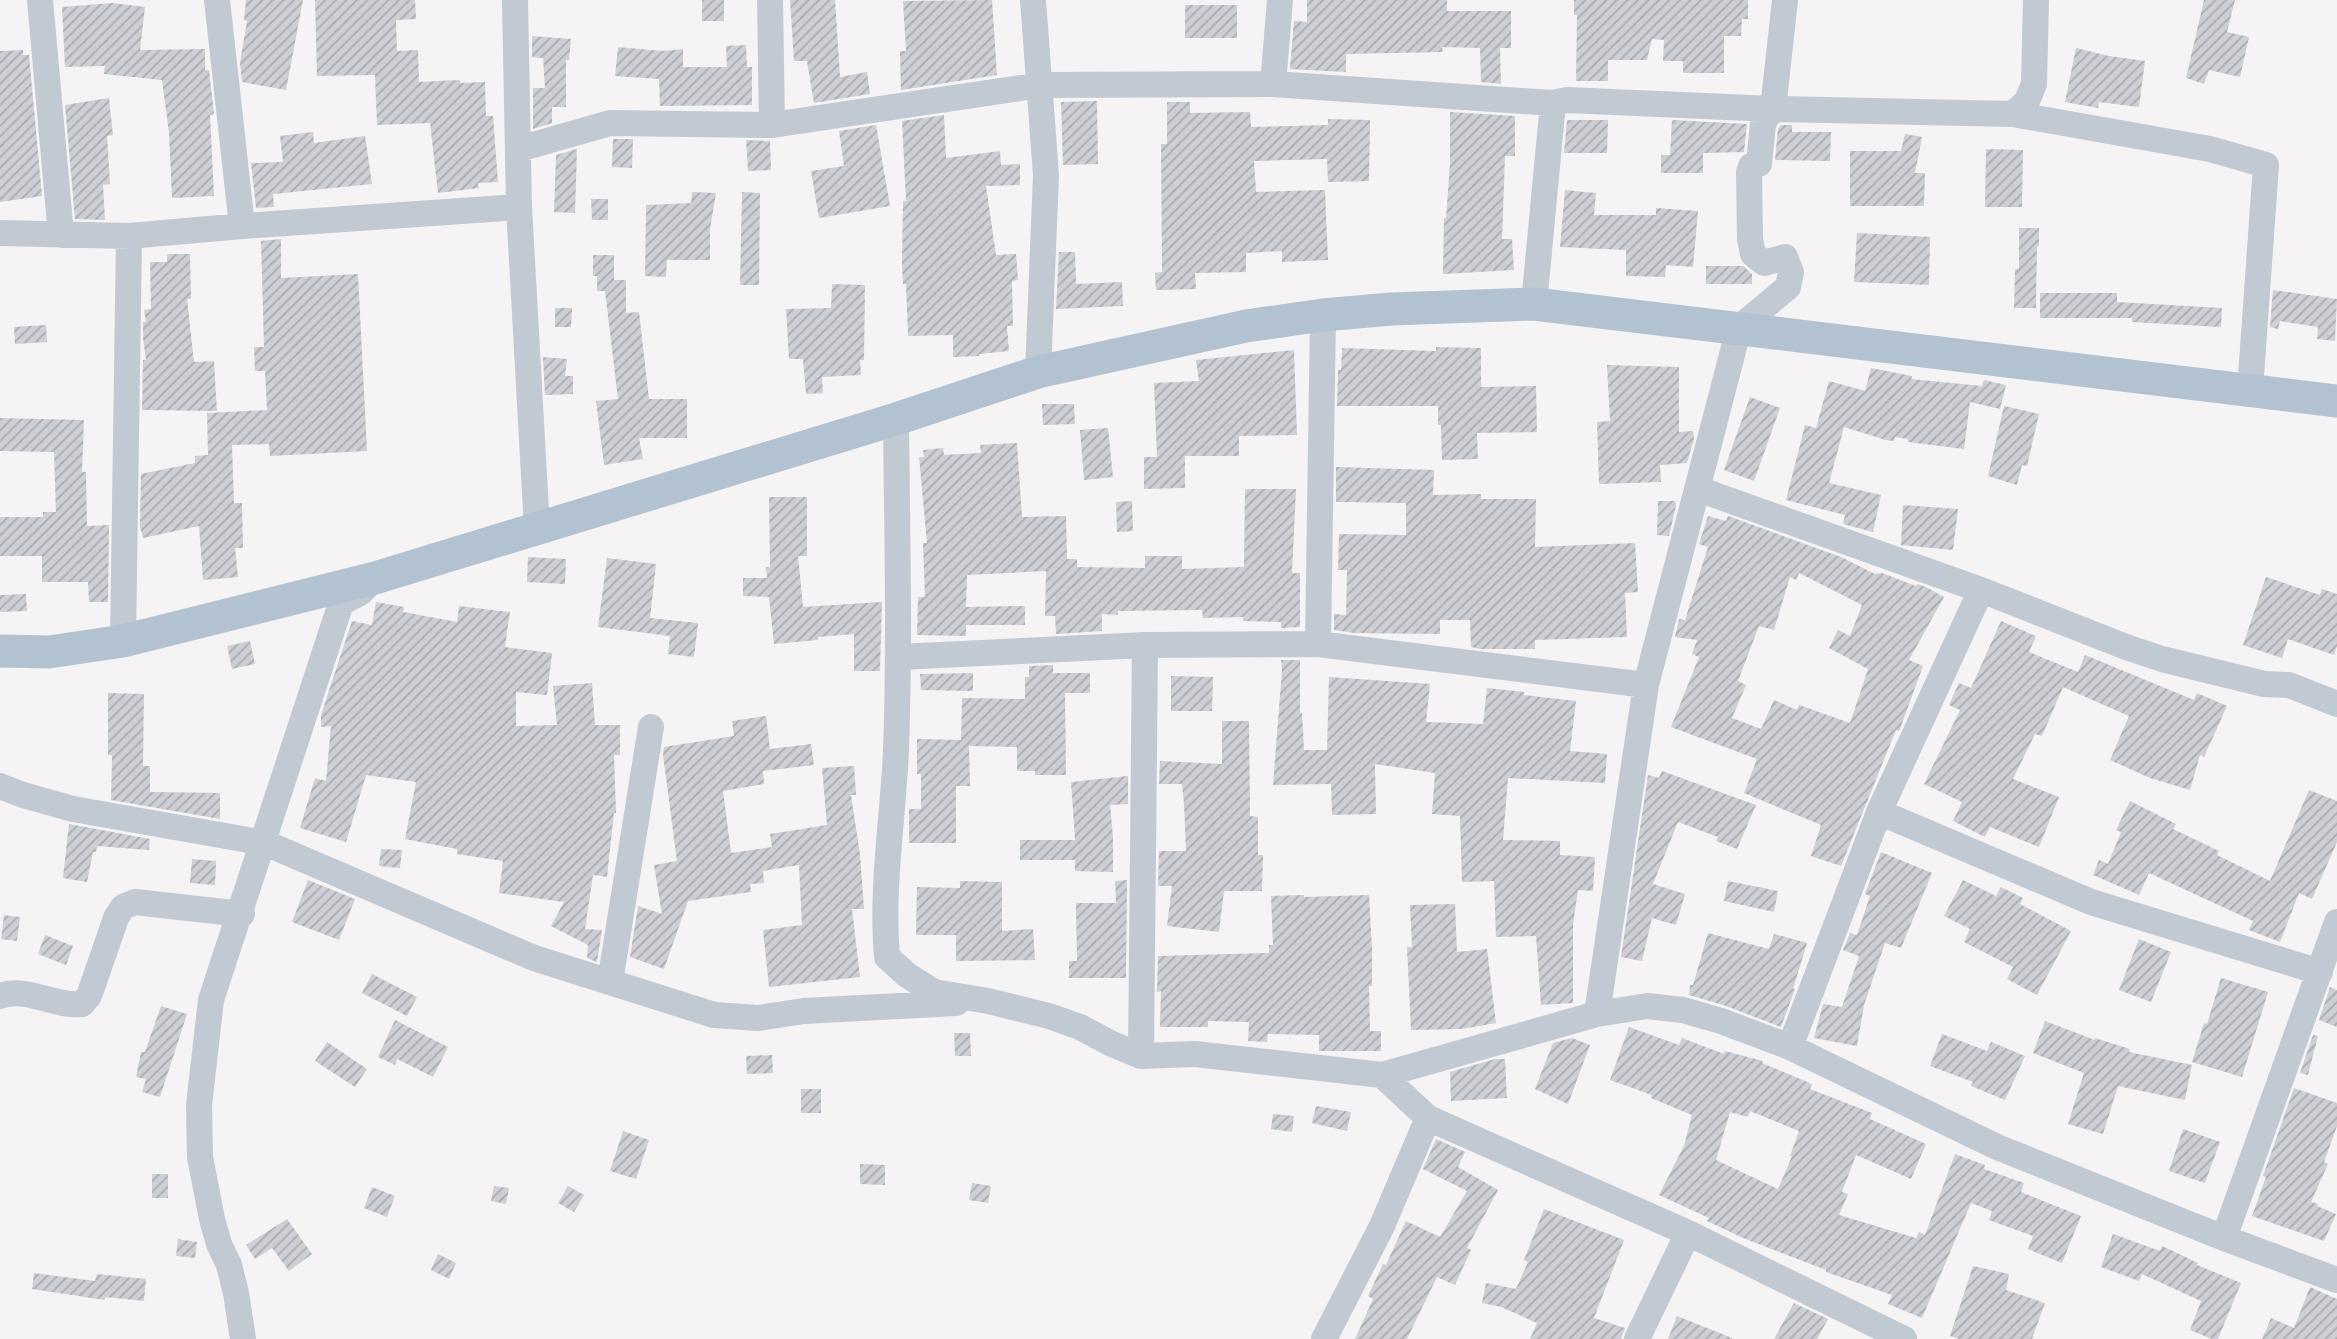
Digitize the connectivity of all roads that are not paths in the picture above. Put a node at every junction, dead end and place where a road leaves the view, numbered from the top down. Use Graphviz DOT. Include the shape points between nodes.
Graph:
graph roads {
  1 [pos="40,0"];
  2 [pos="217,0"];
  3 [pos="515,0"];
  4 [pos="770,0"];
  5 [pos="1033,0"];
  6 [pos="1280,0"];
  7 [pos="1785,0"];
  8 [pos="2036,0"];
  9 [pos="1273,84"];
  10 [pos="1040,85"];
  11 [pos="1553,103"];
  12 [pos="1773,110"];
  13 [pos="2013,114"];
  14 [pos="772,125"];
  15 [pos="519,149"];
  16 [pos="519,207"];
  17 [pos="242,226"];
  18 [pos="0,233"];
  19 [pos="61,235"];
  20 [pos="129,236"];
  21 [pos="1534,304"];
  22 [pos="1323,315"];
  23 [pos="1740,328"];
  24 [pos="1038,372"];
  25 [pos="2250,390"];
  26 [pos="2337,401"];
  27 [pos="896,419"];
  28 [pos="1698,489"];
  29 [pos="537,528"];
  30 [pos="375,578"];
  31 [pos="1981,590"];
  32 [pos="123,641"];
  33 [pos="1318,644"];
  34 [pos="1145,645"];
  35 [pos="0,651"];
  36 [pos="899,657"];
  37 [pos="1646,685"];
  38 [pos="2337,704"];
  39 [pos="651,727"];
  40 [pos="0,786"];
  41 [pos="1879,812"];
  42 [pos="265,843"];
  43 [pos="242,914"];
  44 [pos="2337,922"];
  45 [pos="2320,972"];
  46 [pos="610,982"];
  47 [pos="0,996"];
  48 [pos="988,1001"];
  49 [pos="1597,1014"];
  50 [pos="1790,1048"];
  51 [pos="1141,1056"];
  52 [pos="1382,1075"];
  53 [pos="1428,1118"];
  54 [pos="1688,1233"];
  55 [pos="2224,1238"];
  56 [pos="2337,1280"];
  57 [pos="1886,1336"];
  58 [pos="243,1339"];
  59 [pos="1324,1339"];
  60 [pos="1637,1339"];
  1 -- 19 [label="street"];
  2 -- 17 [label="street"];
  3 -- 15 [label="street"];
  4 -- 14 [label="street"];
  5 -- 10 [label="street"];
  6 -- 9 [label="street"];
  7 -- 12 [label="street"];
  8 -- 13 [label="street" via="2034,84 2027,101"];
  9 -- 10 [label="street"];
  9 -- 11 [label="street"];
  10 -- 14 [label="street"];
  10 -- 24 [label="street" via="1046,187"];
  11 -- 12 [label="street"];
  11 -- 21 [label="street"];
  12 -- 13 [label="street"];
  12 -- 23 [label="street" via="1763,123 1759,164 1749,172 1750,239 1753,254 1764,263 1785,257 1791,272 1788,286"];
  13 -- 25 [label="street" via="2210,149 2266,165"];
  14 -- 15 [label="street" via="610,123"];
  15 -- 16 [label="street"];
  16 -- 17 [label="street"];
  16 -- 29 [label="street"];
  17 -- 20 [label="street"];
  18 -- 19 [label="street"];
  19 -- 20 [label="street"];
  20 -- 32 [label="street"];
  21 -- 22 [label="main road"];
  21 -- 23 [label="main road"];
  22 -- 24 [label="main road" via="1246,326"];
  22 -- 33 [label="street"];
  23 -- 25 [label="main road"];
  23 -- 28 [label="street"];
  24 -- 27 [label="main road"];
  25 -- 26 [label="main road"];
  27 -- 29 [label="main road"];
  27 -- 36 [label="street"];
  28 -- 31 [label="street"];
  28 -- 37 [label="street"];
  29 -- 30 [label="main road"];
  30 -- 32 [label="main road"];
  30 -- 42 [label="street" via="341,603"];
  31 -- 38 [label="street" via="2162,659 2264,684 2289,685"];
  31 -- 41 [label="street"];
  32 -- 35 [label="main road" via="49,652"];
  33 -- 34 [label="street"];
  33 -- 37 [label="street"];
  34 -- 36 [label="street"];
  34 -- 51 [label="street"];
  36 -- 48 [label="street" via="884,922 887,957 934,992"];
  37 -- 49 [label="street"];
  39 -- 46 [label="street"];
  40 -- 42 [label="street" via="73,808"];
  41 -- 45 [label="street" via="2091,902"];
  41 -- 50 [label="street"];
  42 -- 43 [label="street"];
  42 -- 46 [label="street" via="534,958"];
  43 -- 47 [label="street" via="135,902 123,907 116,918 89,996 82,1004 69,1006 17,993"];
  43 -- 58 [label="street" via="211,1000 199,1105 200,1157 212,1219 236,1293"];
  44 -- 45 [label="street"];
  45 -- 55 [label="street"];
  46 -- 48 [label="street" via="714,1015 758,1018 804,1011"];
  48 -- 51 [label="street" via="1080,1027"];
  49 -- 50 [label="street" via="1647,1006 1683,1010"];
  49 -- 52 [label="street"];
  50 -- 55 [label="street" via="1997,1147"];
  51 -- 52 [label="street" via="1195,1054"];
  52 -- 53 [label="street"];
  53 -- 54 [label="street"];
  53 -- 59 [label="street" via="1381,1228"];
  54 -- 57 [label="street"];
  54 -- 60 [label="street"];
  55 -- 56 [label="street"];
}
